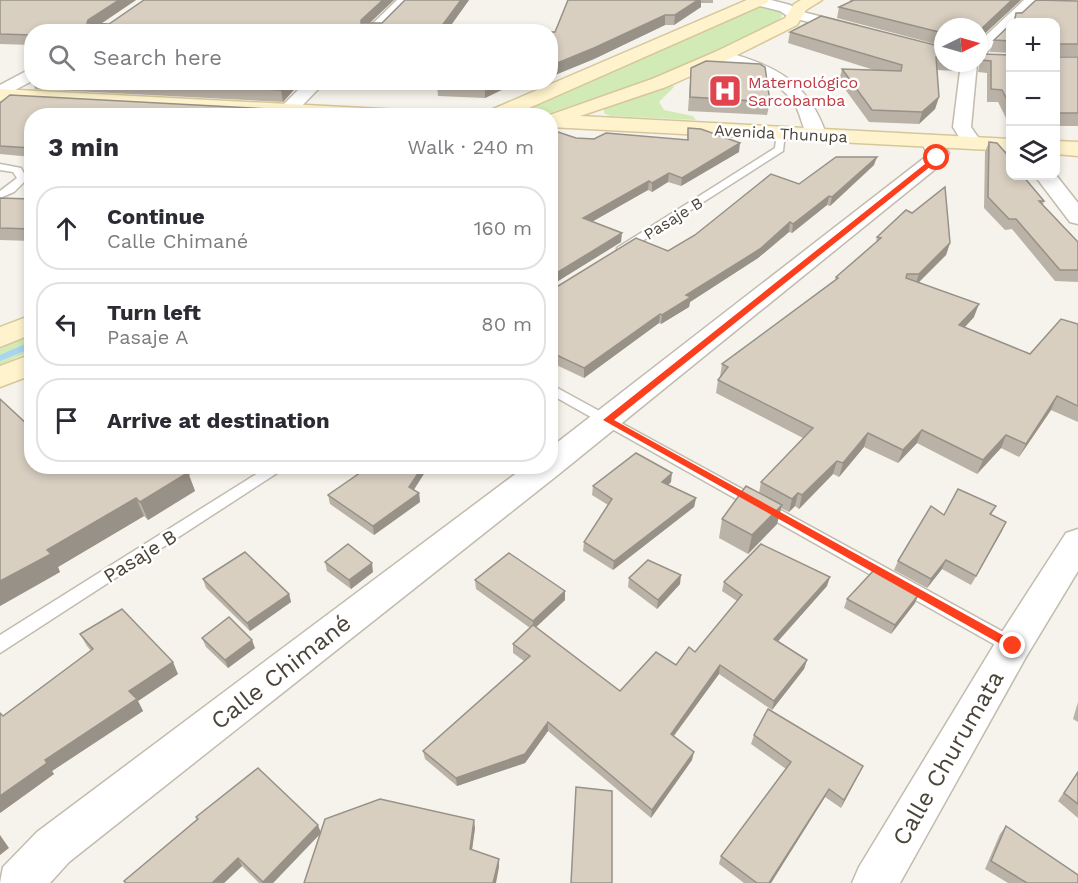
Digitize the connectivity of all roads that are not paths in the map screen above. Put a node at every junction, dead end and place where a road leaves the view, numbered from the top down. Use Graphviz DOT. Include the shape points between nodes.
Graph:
graph roads {
  1 [pos="405,0"];
  2 [pos="758,0"];
  3 [pos="814,0"];
  4 [pos="1031,2"];
  5 [pos="1049,4"];
  6 [pos="794,14"];
  7 [pos="380,24"];
  8 [pos="863,32"];
  9 [pos="988,50"];
  10 [pos="721,56"];
  11 [pos="968,72"];
  12 [pos="24,78"];
  13 [pos="558,88"];
  14 [pos="309,90"];
  15 [pos="552,90"];
  16 [pos="0,94"];
  17 [pos="270,108"];
  18 [pos="290,108"];
  19 [pos="511,108"];
  20 [pos="558,118"];
  21 [pos="558,121"];
  22 [pos="780,133"];
  23 [pos="816,134"];
  24 [pos="932,141"];
  25 [pos="972,143"];
  26 [pos="1006,145"];
  27 [pos="1060,148"];
  28 [pos="1078,149"];
  29 [pos="0,167"];
  30 [pos="1048,180"];
  31 [pos="18,185"];
  32 [pos="24,185"];
  33 [pos="0,195"];
  34 [pos="1078,217"];
  35 [pos="610,257"];
  36 [pos="24,327"];
  37 [pos="0,338"];
  38 [pos="24,367"];
  39 [pos="0,378"];
  40 [pos="558,392"];
  41 [pos="608,420"];
  42 [pos="558,458"];
  43 [pos="268,474"];
  44 [pos="537,474"];
  45 [pos="1078,542"];
  46 [pos="0,645"];
  47 [pos="1013,646"];
  48 [pos="19,883"];
  49 [pos="875,883"];
  1 -- 7 [label="street"];
  2 -- 6 [label="street"];
  2 -- 13 [label="main road"];
  3 -- 6 [label="main road"];
  4 -- 5 [label="street"];
  4 -- 9 [label="street"];
  6 -- 8 [label="street"];
  6 -- 10 [label="main road" via="781,27"];
  10 -- 20 [label="main road" via="659,83"];
  10 -- 23 [label="street" via="767,72 799,94"];
  11 -- 25 [label="street" via="962,126"];
  12 -- 16 [label="street"];
  14 -- 18 [label="street"];
  15 -- 19 [label="main road"];
  16 -- 17 [label="main road"];
  21 -- 22 [label="main road, Avenida Thunupa"];
  22 -- 23 [label="main road, Avenida Thunupa"];
  22 -- 35 [label="lane, Pasaje B" via="780,149"];
  23 -- 24 [label="main road, Avenida Thunupa"];
  24 -- 25 [label="main road, Avenida Thunupa"];
  24 -- 41 [label="street, Calle Chimané" via="939,153 937,158"];
  25 -- 26 [label="main road, Avenida Thunupa"];
  27 -- 28 [label="main road"];
  29 -- 31 [label="lane" via="17,170 22,179"];
  30 -- 34 [label="street"];
  31 -- 32 [label="lane"];
  31 -- 33 [label="lane"];
  36 -- 37 [label="main road"];
  38 -- 39 [label="main road"];
  40 -- 41 [label="lane"];
  41 -- 42 [label="street, Calle Chimané"];
  41 -- 47 [label="lane"];
  43 -- 46 [label="lane, Pasaje B"];
  44 -- 48 [label="street, Calle Chimané" via="53,847"];
  45 -- 47 [label="street, Calle Churumata"];
  47 -- 49 [label="street, Calle Churumata"];
}
